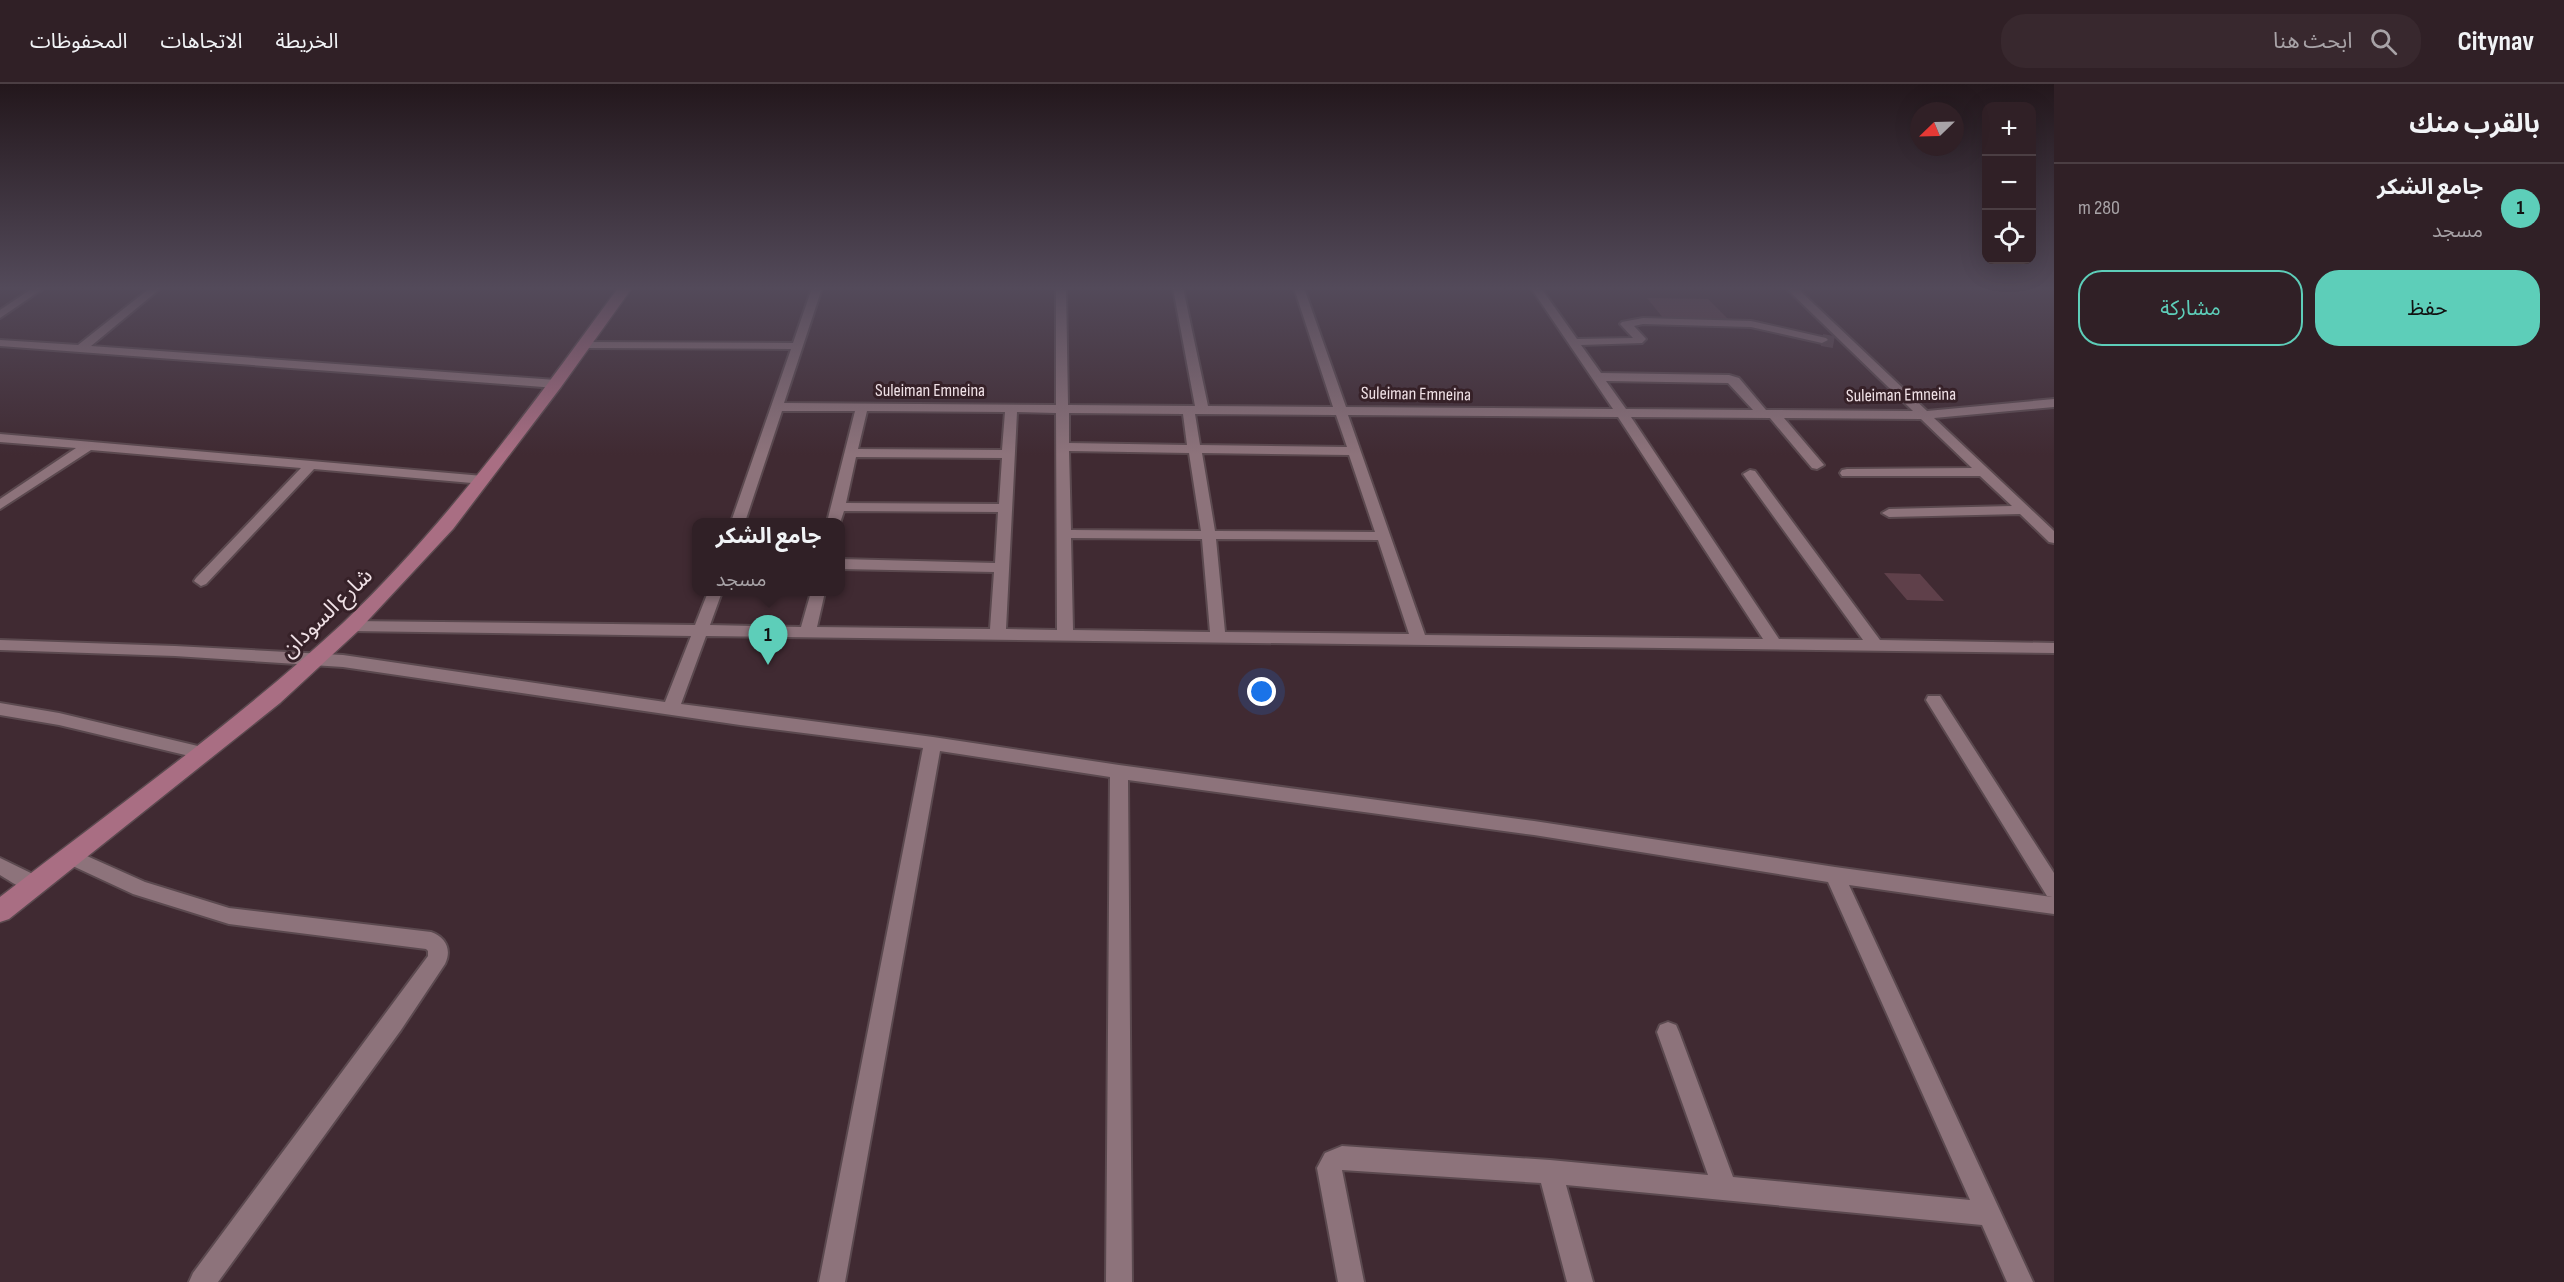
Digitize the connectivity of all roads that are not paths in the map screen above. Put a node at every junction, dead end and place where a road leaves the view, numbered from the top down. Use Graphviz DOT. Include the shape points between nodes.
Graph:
graph roads {
  1 [pos="1,344"];
  2 [pos="87,344"];
  3 [pos="1062,344"];
  4 [pos="1186,344"];
  5 [pos="1319,344"];
  6 [pos="1574,344"];
  7 [pos="1838,344"];
  8 [pos="1852,344"];
  9 [pos="584,345"];
  10 [pos="798,346"];
  11 [pos="1855,347"];
  12 [pos="81,349"];
  13 [pos="1598,377"];
  14 [pos="556,384"];
  15 [pos="2054,403"];
  16 [pos="777,407"];
  17 [pos="862,407"];
  18 [pos="1011,408"];
  19 [pos="1064,409"];
  20 [pos="1195,409"];
  21 [pos="1342,411"];
  22 [pos="1768,413"];
  23 [pos="1623,414"];
  24 [pos="1925,415"];
  25 [pos="0,438"];
  26 [pos="16,440"];
  27 [pos="88,446"];
  28 [pos="1064,447"];
  29 [pos="1196,449"];
  30 [pos="0,450"];
  31 [pos="1356,451"];
  32 [pos="850,453"];
  33 [pos="1008,454"];
  34 [pos="311,465"];
  35 [pos="1817,465"];
  36 [pos="1984,472"];
  37 [pos="1847,473"];
  38 [pos="1749,474"];
  39 [pos="483,480"];
  40 [pos="0,504"];
  41 [pos="838,507"];
  42 [pos="1007,508"];
  43 [pos="2024,510"];
  44 [pos="1889,513"];
  45 [pos="739,518"];
  46 [pos="835,518"];
  47 [pos="1063,534"];
  48 [pos="2051,534"];
  49 [pos="1209,536"];
  50 [pos="1385,536"];
  51 [pos="845,564"];
  52 [pos="1001,568"];
  53 [pos="201,581"];
  54 [pos="713,596"];
  55 [pos="817,596"];
  56 [pos="351,626"];
  57 [pos="808,631"];
  58 [pos="702,632"];
  59 [pos="998,636"];
  60 [pos="1065,637"];
  61 [pos="1218,638"];
  62 [pos="1419,641"];
  63 [pos="1774,644"];
  64 [pos="0,645"];
  65 [pos="1875,645"];
  66 [pos="2054,648"];
  67 [pos="317,659"];
  68 [pos="1935,699"];
  69 [pos="0,709"];
  70 [pos="671,709"];
  71 [pos="933,743"];
  72 [pos="202,753"];
  73 [pos="1119,772"];
  74 [pos="69,856"];
  75 [pos="0,866"];
  76 [pos="1835,875"];
  77 [pos="34,884"];
  78 [pos="2054,890"];
  79 [pos="2054,906"];
  80 [pos="0,911"];
  81 [pos="1668,1032"];
  82 [pos="1550,1172"];
  83 [pos="1725,1188"];
  84 [pos="1990,1214"];
  85 [pos="201,1282"];
  86 [pos="832,1282"];
  87 [pos="1119,1282"];
  88 [pos="1351,1282"];
  89 [pos="1580,1282"];
  90 [pos="2020,1282"];
  1 -- 12 [label="street"];
  2 -- 12 [label="street"];
  3 -- 19 [label="street"];
  4 -- 20 [label="street"];
  5 -- 21 [label="street"];
  6 -- 13 [label="street"];
  7 -- 11 [label="street"];
  8 -- 11 [label="street"];
  9 -- 10 [label="street"];
  9 -- 14 [label="main road, شارع السودان"];
  10 -- 16 [label="street"];
  11 -- 24 [label="street"];
  12 -- 14 [label="street"];
  13 -- 22 [label="street" via="1729,379"];
  13 -- 23 [label="street"];
  14 -- 39 [label="main road, شارع السودان"];
  15 -- 24 [label="street, Suleiman Emneina"];
  16 -- 17 [label="street, Suleiman Emneina"];
  16 -- 45 [label="street"];
  17 -- 18 [label="street, Suleiman Emneina"];
  17 -- 32 [label="street"];
  18 -- 19 [label="street, Suleiman Emneina"];
  18 -- 33 [label="street"];
  19 -- 20 [label="street, Suleiman Emneina"];
  19 -- 28 [label="street"];
  20 -- 21 [label="street, Suleiman Emneina"];
  20 -- 29 [label="street"];
  21 -- 23 [label="street, Suleiman Emneina"];
  21 -- 31 [label="street"];
  22 -- 23 [label="street, Suleiman Emneina"];
  22 -- 24 [label="street, Suleiman Emneina"];
  22 -- 35 [label="street"];
  23 -- 63 [label="street"];
  24 -- 36 [label="street"];
  25 -- 26 [label="street"];
  26 -- 27 [label="street"];
  26 -- 30 [label="street"];
  27 -- 34 [label="street"];
  27 -- 40 [label="street"];
  28 -- 29 [label="street"];
  28 -- 47 [label="street"];
  29 -- 31 [label="street"];
  29 -- 49 [label="street"];
  31 -- 50 [label="street"];
  32 -- 33 [label="street"];
  32 -- 41 [label="street"];
  33 -- 42 [label="street"];
  34 -- 39 [label="street"];
  34 -- 53 [label="street"];
  36 -- 37 [label="street"];
  36 -- 43 [label="street"];
  38 -- 65 [label="street"];
  39 -- 56 [label="main road, شارع السودان" via="422,553"];
  41 -- 42 [label="street"];
  41 -- 46 [label="street"];
  42 -- 52 [label="street"];
  43 -- 44 [label="street"];
  43 -- 48 [label="street"];
  47 -- 49 [label="street"];
  47 -- 60 [label="street"];
  49 -- 50 [label="street"];
  49 -- 61 [label="street"];
  50 -- 62 [label="street"];
  51 -- 52 [label="street"];
  52 -- 59 [label="street"];
  54 -- 58 [label="street"];
  55 -- 57 [label="street"];
  56 -- 58 [label="street"];
  56 -- 67 [label="main road, شارع السودان"];
  57 -- 58 [label="street"];
  57 -- 59 [label="street"];
  58 -- 70 [label="street"];
  59 -- 60 [label="street"];
  60 -- 61 [label="street"];
  61 -- 62 [label="street"];
  62 -- 63 [label="street"];
  63 -- 65 [label="street"];
  64 -- 67 [label="street"];
  65 -- 66 [label="street"];
  67 -- 70 [label="street"];
  67 -- 72 [label="main road, شارع السودان"];
  68 -- 78 [label="street"];
  69 -- 72 [label="street"];
  70 -- 71 [label="street"];
  71 -- 73 [label="street"];
  71 -- 86 [label="street"];
  72 -- 74 [label="main road, شارع السودان"];
  73 -- 76 [label="street" via="1534,828"];
  73 -- 87 [label="street"];
  74 -- 77 [label="main road, شارع السودان"];
  74 -- 85 [label="street" via="140,888 229,916 430,941 438,948 438,958 393,1023"];
  75 -- 77 [label="street"];
  76 -- 79 [label="street"];
  76 -- 84 [label="street"];
  77 -- 80 [label="main road, شارع السودان"];
  81 -- 83 [label="street"];
  82 -- 83 [label="street"];
  82 -- 88 [label="street" via="1342,1158 1333,1161 1329,1168"];
  82 -- 89 [label="street"];
  83 -- 84 [label="street"];
  84 -- 90 [label="street"];
}
